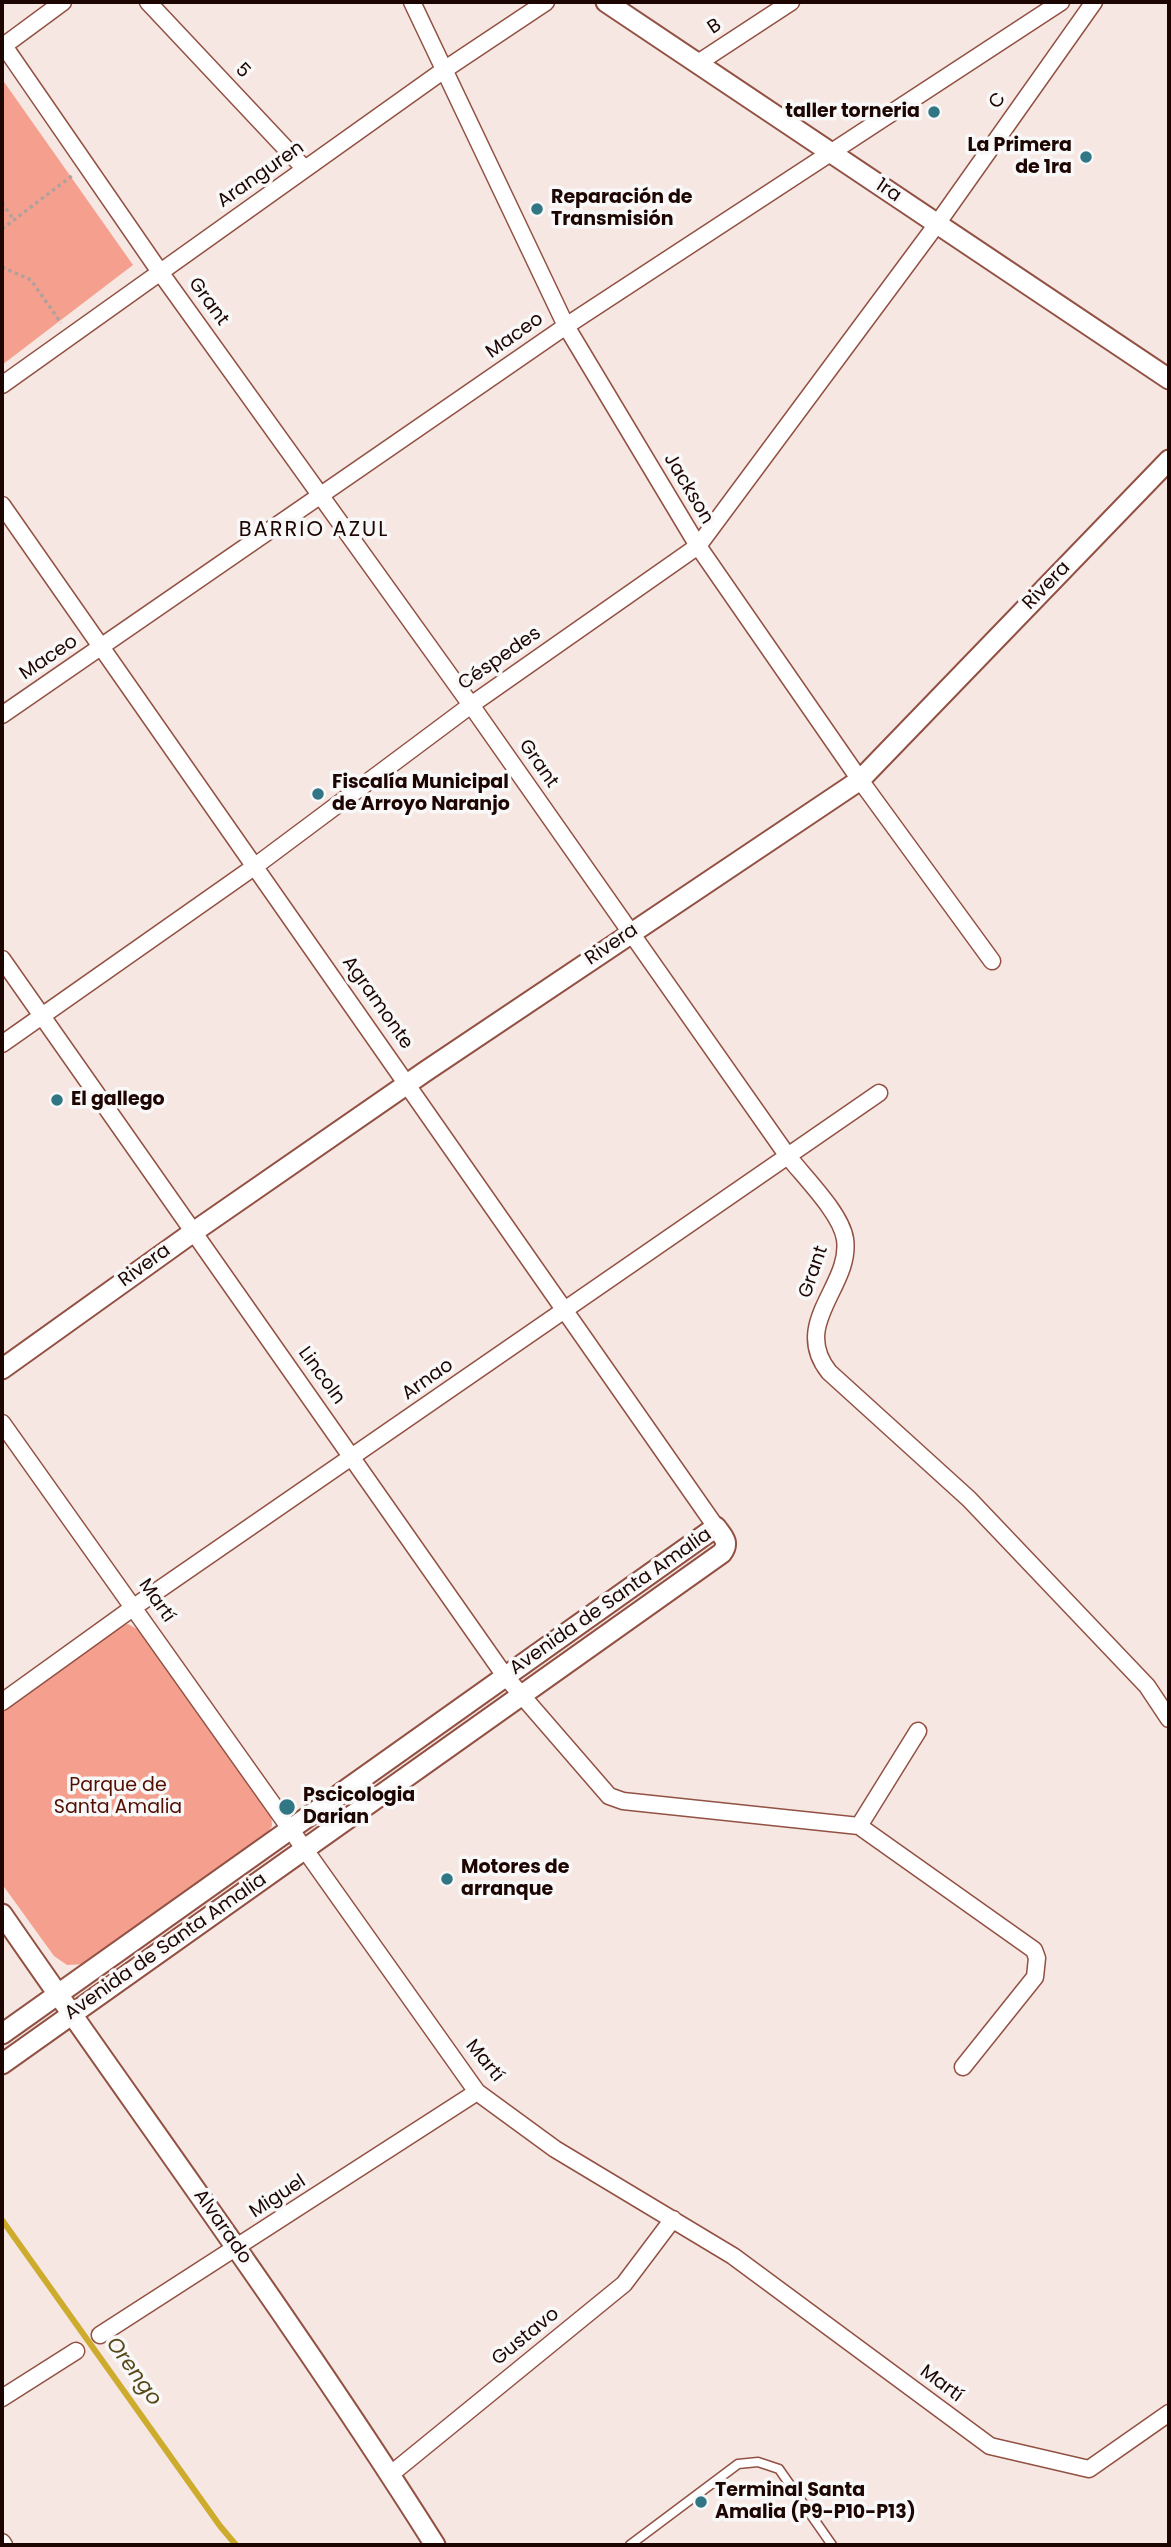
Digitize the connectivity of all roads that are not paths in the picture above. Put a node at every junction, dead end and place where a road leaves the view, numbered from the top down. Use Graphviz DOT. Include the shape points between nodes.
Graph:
graph roads {
  1 [pos="63,2"];
  2 [pos="148,2"];
  3 [pos="412,2"];
  4 [pos="546,2"];
  5 [pos="606,2"];
  6 [pos="791,2"];
  7 [pos="1061,2"];
  8 [pos="1094,2"];
  9 [pos="2,45"];
  10 [pos="698,63"];
  11 [pos="444,70"];
  12 [pos="829,151"];
  13 [pos="305,169"];
  14 [pos="937,224"];
  15 [pos="160,272"];
  16 [pos="566,326"];
  17 [pos="1169,379"];
  18 [pos="2,386"];
  19 [pos="1169,460"];
  20 [pos="321,495"];
  21 [pos="2,505"];
  22 [pos="698,546"];
  23 [pos="101,647"];
  24 [pos="471,705"];
  25 [pos="2,715"];
  26 [pos="860,780"];
  27 [pos="254,867"];
  28 [pos="630,932"];
  29 [pos="2,959"];
  30 [pos="992,961"];
  31 [pos="42,1015"];
  32 [pos="2,1044"];
  33 [pos="408,1084"];
  34 [pos="879,1093"];
  35 [pos="787,1155"];
  36 [pos="192,1233"];
  37 [pos="564,1309"];
  38 [pos="2,1368"];
  39 [pos="2,1423"];
  40 [pos="353,1458"];
  41 [pos="716,1527"];
  42 [pos="134,1607"];
  43 [pos="505,1676"];
  44 [pos="520,1697"];
  45 [pos="2,1702"];
  46 [pos="1169,1719"];
  47 [pos="918,1731"];
  48 [pos="859,1826"];
  49 [pos="291,1831"];
  50 [pos="304,1849"];
  51 [pos="2,1914"];
  52 [pos="57,1997"];
  53 [pos="70,2015"];
  54 [pos="2,2034"];
  55 [pos="2,2064"];
  56 [pos="963,2067"];
  57 [pos="477,2092"];
  58 [pos="673,2219"];
  59 [pos="238,2249"];
  60 [pos="100,2335"];
  61 [pos="76,2351"];
  62 [pos="2,2398"];
  63 [pos="1169,2413"];
  64 [pos="391,2474"];
  65 [pos="435,2545"];
  66 [pos="630,2545"];
  67 [pos="832,2545"];
  1 -- 9 [label="street"];
  2 -- 13 [label="street, 5"];
  3 -- 11 [label="street, Jackson"];
  4 -- 11 [label="street, Aranguren"];
  5 -- 10 [label="street, 1ra"];
  6 -- 10 [label="street, B"];
  7 -- 12 [label="street, Maceo"];
  8 -- 14 [label="street, C"];
  9 -- 15 [label="street, Grant"];
  10 -- 12 [label="street, 1ra"];
  11 -- 13 [label="street, Aranguren"];
  11 -- 16 [label="street, Jackson"];
  12 -- 14 [label="street, 1ra"];
  12 -- 16 [label="street, Maceo"];
  13 -- 15 [label="street, Aranguren"];
  14 -- 17 [label="street, 1ra"];
  14 -- 22 [label="street, Céspedes"];
  15 -- 18 [label="street, Aranguren"];
  15 -- 20 [label="street, Grant"];
  16 -- 20 [label="street, Maceo"];
  16 -- 22 [label="street, Jackson"];
  19 -- 26 [label="street, Rivera"];
  20 -- 23 [label="street, Maceo"];
  20 -- 24 [label="street, Grant"];
  21 -- 23 [label="street, Agramonte"];
  22 -- 24 [label="street, Céspedes"];
  22 -- 26 [label="street, Jackson"];
  23 -- 25 [label="street, Maceo"];
  23 -- 27 [label="street, Agramonte"];
  24 -- 27 [label="street, Céspedes"];
  24 -- 28 [label="street, Grant"];
  26 -- 28 [label="street, Rivera"];
  26 -- 30 [label="street, Jackson"];
  27 -- 31 [label="street, Céspedes"];
  27 -- 33 [label="street, Agramonte"];
  28 -- 33 [label="street, Rivera"];
  28 -- 35 [label="street, Grant"];
  29 -- 31 [label="street, Lincoln"];
  31 -- 32 [label="street, Céspedes"];
  31 -- 36 [label="street, Lincoln"];
  33 -- 36 [label="street, Rivera"];
  33 -- 37 [label="street, Agramonte"];
  34 -- 35 [label="street, Arnao"];
  35 -- 37 [label="street, Arnao"];
  35 -- 46 [label="street, Grant" via="839,1222 845,1239 845,1256 818,1325 820,1360 969,1499 1147,1686"];
  36 -- 38 [label="street, Rivera"];
  36 -- 40 [label="street, Lincoln"];
  37 -- 40 [label="street, Arnao"];
  37 -- 41 [label="street, Agramonte"];
  39 -- 42 [label="street, Martí"];
  40 -- 42 [label="street, Arnao"];
  40 -- 43 [label="street, Lincoln"];
  41 -- 43 [label="street, Avenida de Santa Amalia"];
  41 -- 44 [label="street, Avenida de Santa Amalia" via="726,1542 722,1553"];
  42 -- 45 [label="street, Arnao"];
  42 -- 49 [label="street, Martí"];
  43 -- 44 [label="street, Lincoln"];
  43 -- 49 [label="street, Avenida de Santa Amalia"];
  44 -- 48 [label="street, Lincoln" via="609,1796"];
  44 -- 50 [label="street, Avenida de Santa Amalia"];
  47 -- 48 [label="street"];
  48 -- 56 [label="street" via="1034,1950 1035,1977"];
  49 -- 50 [label="street, Martí"];
  49 -- 52 [label="street, Avenida de Santa Amalia"];
  50 -- 53 [label="street, Avenida de Santa Amalia"];
  50 -- 57 [label="street, Martí"];
  51 -- 52 [label="street, Alvarado"];
  52 -- 53 [label="street, Alvarado"];
  52 -- 54 [label="street, Avenida de Santa Amalia"];
  53 -- 55 [label="street, Avenida de Santa Amalia"];
  53 -- 59 [label="street, Alvarado"];
  57 -- 58 [label="street, Martí" via="555,2150"];
  57 -- 59 [label="street, Miguel"];
  58 -- 63 [label="street, Martí" via="733,2256 990,2446 1089,2469"];
  58 -- 64 [label="street, Gustavo" via="624,2284"];
  59 -- 60 [label="street, Miguel"];
  59 -- 64 [label="street, Alvarado"];
  61 -- 62 [label="street"];
  64 -- 65 [label="street, Alvarado"];
  66 -- 67 [label="lane" via="738,2464 758,2462 779,2469"];
}
